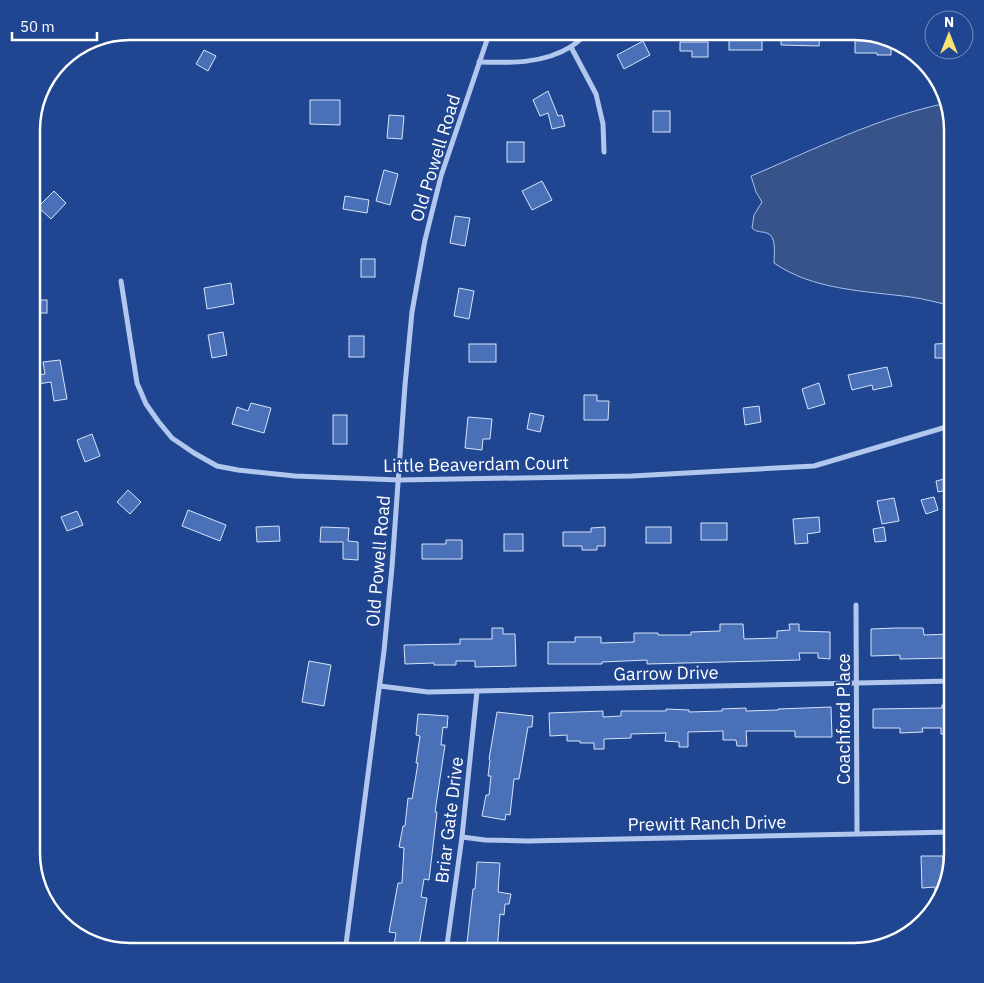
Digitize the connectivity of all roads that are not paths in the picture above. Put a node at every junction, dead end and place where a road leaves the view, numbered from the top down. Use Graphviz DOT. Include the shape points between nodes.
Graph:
graph roads {
  1 [pos="487,40"];
  2 [pos="579,40"];
  3 [pos="571,47"];
  4 [pos="479,62"];
  5 [pos="604,152"];
  6 [pos="121,281"];
  7 [pos="944,428"];
  8 [pos="399,480"];
  9 [pos="856,605"];
  10 [pos="944,681"];
  11 [pos="857,682"];
  12 [pos="380,686"];
  13 [pos="477,691"];
  14 [pos="944,832"];
  15 [pos="857,833"];
  16 [pos="462,837"];
  17 [pos="346,943"];
  18 [pos="447,943"];
  1 -- 4 [label="street, Old Powell Road"];
  2 -- 3 [label="street"];
  3 -- 4 [label="street" via="527,62"];
  3 -- 5 [label="street" via="596,94 603,124"];
  4 -- 8 [label="street, Old Powell Road" via="440,176 419,272 408,349"];
  6 -- 8 [label="street, Little Beaverdam Court" via="137,383 146,404 172,438 217,466 253,472"];
  7 -- 8 [label="street, Little Beaverdam Court" via="814,466 632,476"];
  8 -- 12 [label="street, Old Powell Road"];
  9 -- 11 [label="street, Coachford Place"];
  10 -- 11 [label="street, Garrow Drive"];
  11 -- 13 [label="street, Garrow Drive"];
  11 -- 15 [label="street, Coachford Place"];
  12 -- 13 [label="street, Garrow Drive" via="428,692"];
  12 -- 17 [label="street, Old Powell Road"];
  13 -- 16 [label="street, Briar Gate Drive"];
  14 -- 15 [label="street, Prewitt Ranch Drive"];
  15 -- 16 [label="street, Prewitt Ranch Drive" via="528,841"];
  16 -- 18 [label="street, Briar Gate Drive"];
}
